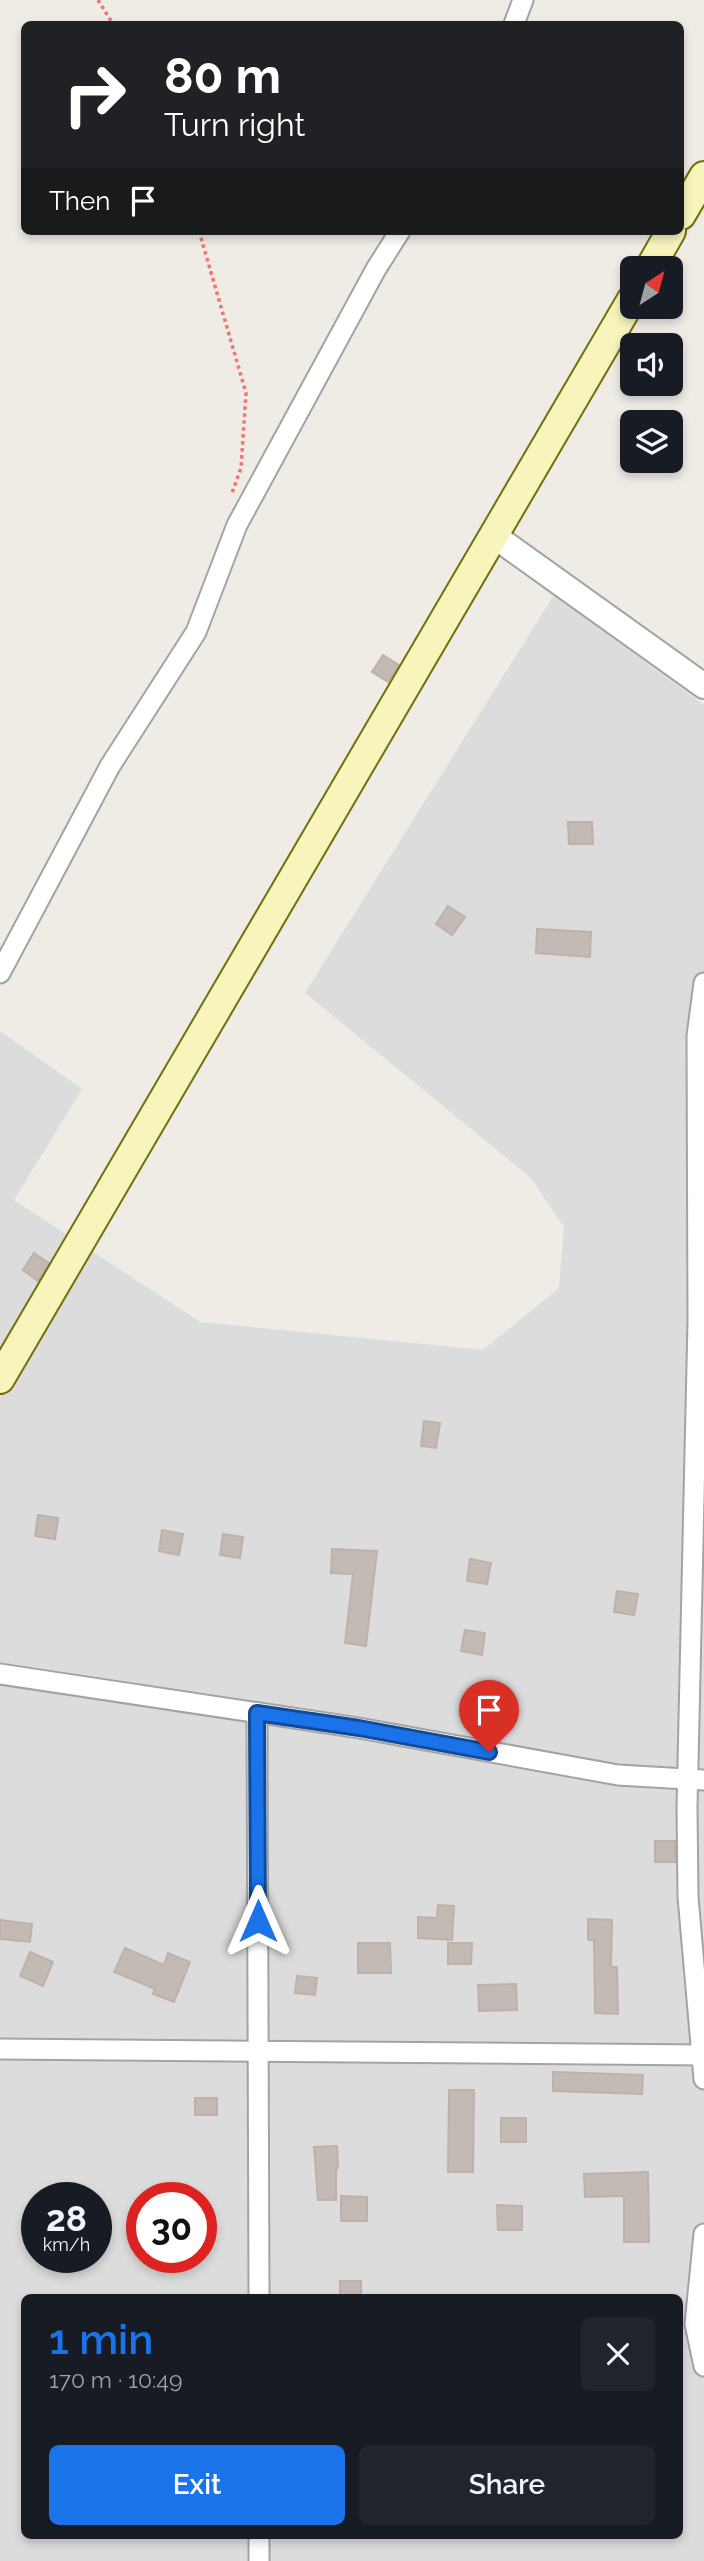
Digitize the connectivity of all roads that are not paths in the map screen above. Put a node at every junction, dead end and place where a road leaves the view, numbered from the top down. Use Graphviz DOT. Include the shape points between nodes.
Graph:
graph roads {
  1 [pos="523,0"];
  2 [pos="515,21"];
  3 [pos="704,176"];
  4 [pos="684,210"];
  5 [pos="397,235"];
  6 [pos="669,235"];
  7 [pos="657,256"];
  8 [pos="620,319"];
  9 [pos="493,535"];
  10 [pos="704,686"];
  11 [pos="0,973"];
  12 [pos="704,983"];
  13 [pos="0,1379"];
  14 [pos="0,1674"];
  15 [pos="257,1713"];
  16 [pos="696,1780"];
  17 [pos="0,2049"];
  18 [pos="259,2051"];
  19 [pos="703,2055"];
  20 [pos="704,2079"];
  21 [pos="704,2234"];
  22 [pos="259,2294"];
  23 [pos="704,2366"];
  24 [pos="259,2539"];
  25 [pos="259,2561"];
  1 -- 2 [label="street"];
  3 -- 4 [label="main road"];
  5 -- 11 [label="street" via="237,524 196,632 110,766"];
  6 -- 7 [label="main road"];
  8 -- 9 [label="main road"];
  9 -- 10 [label="street"];
  9 -- 13 [label="main road"];
  12 -- 16 [label="street" via="697,1036"];
  14 -- 15 [label="street"];
  15 -- 16 [label="street" via="618,1775"];
  15 -- 18 [label="street"];
  16 -- 19 [label="street" via="688,1897"];
  17 -- 18 [label="street"];
  18 -- 19 [label="street"];
  18 -- 22 [label="street"];
  19 -- 20 [label="street"];
  21 -- 23 [label="street" via="695,2324"];
  24 -- 25 [label="street"];
}
